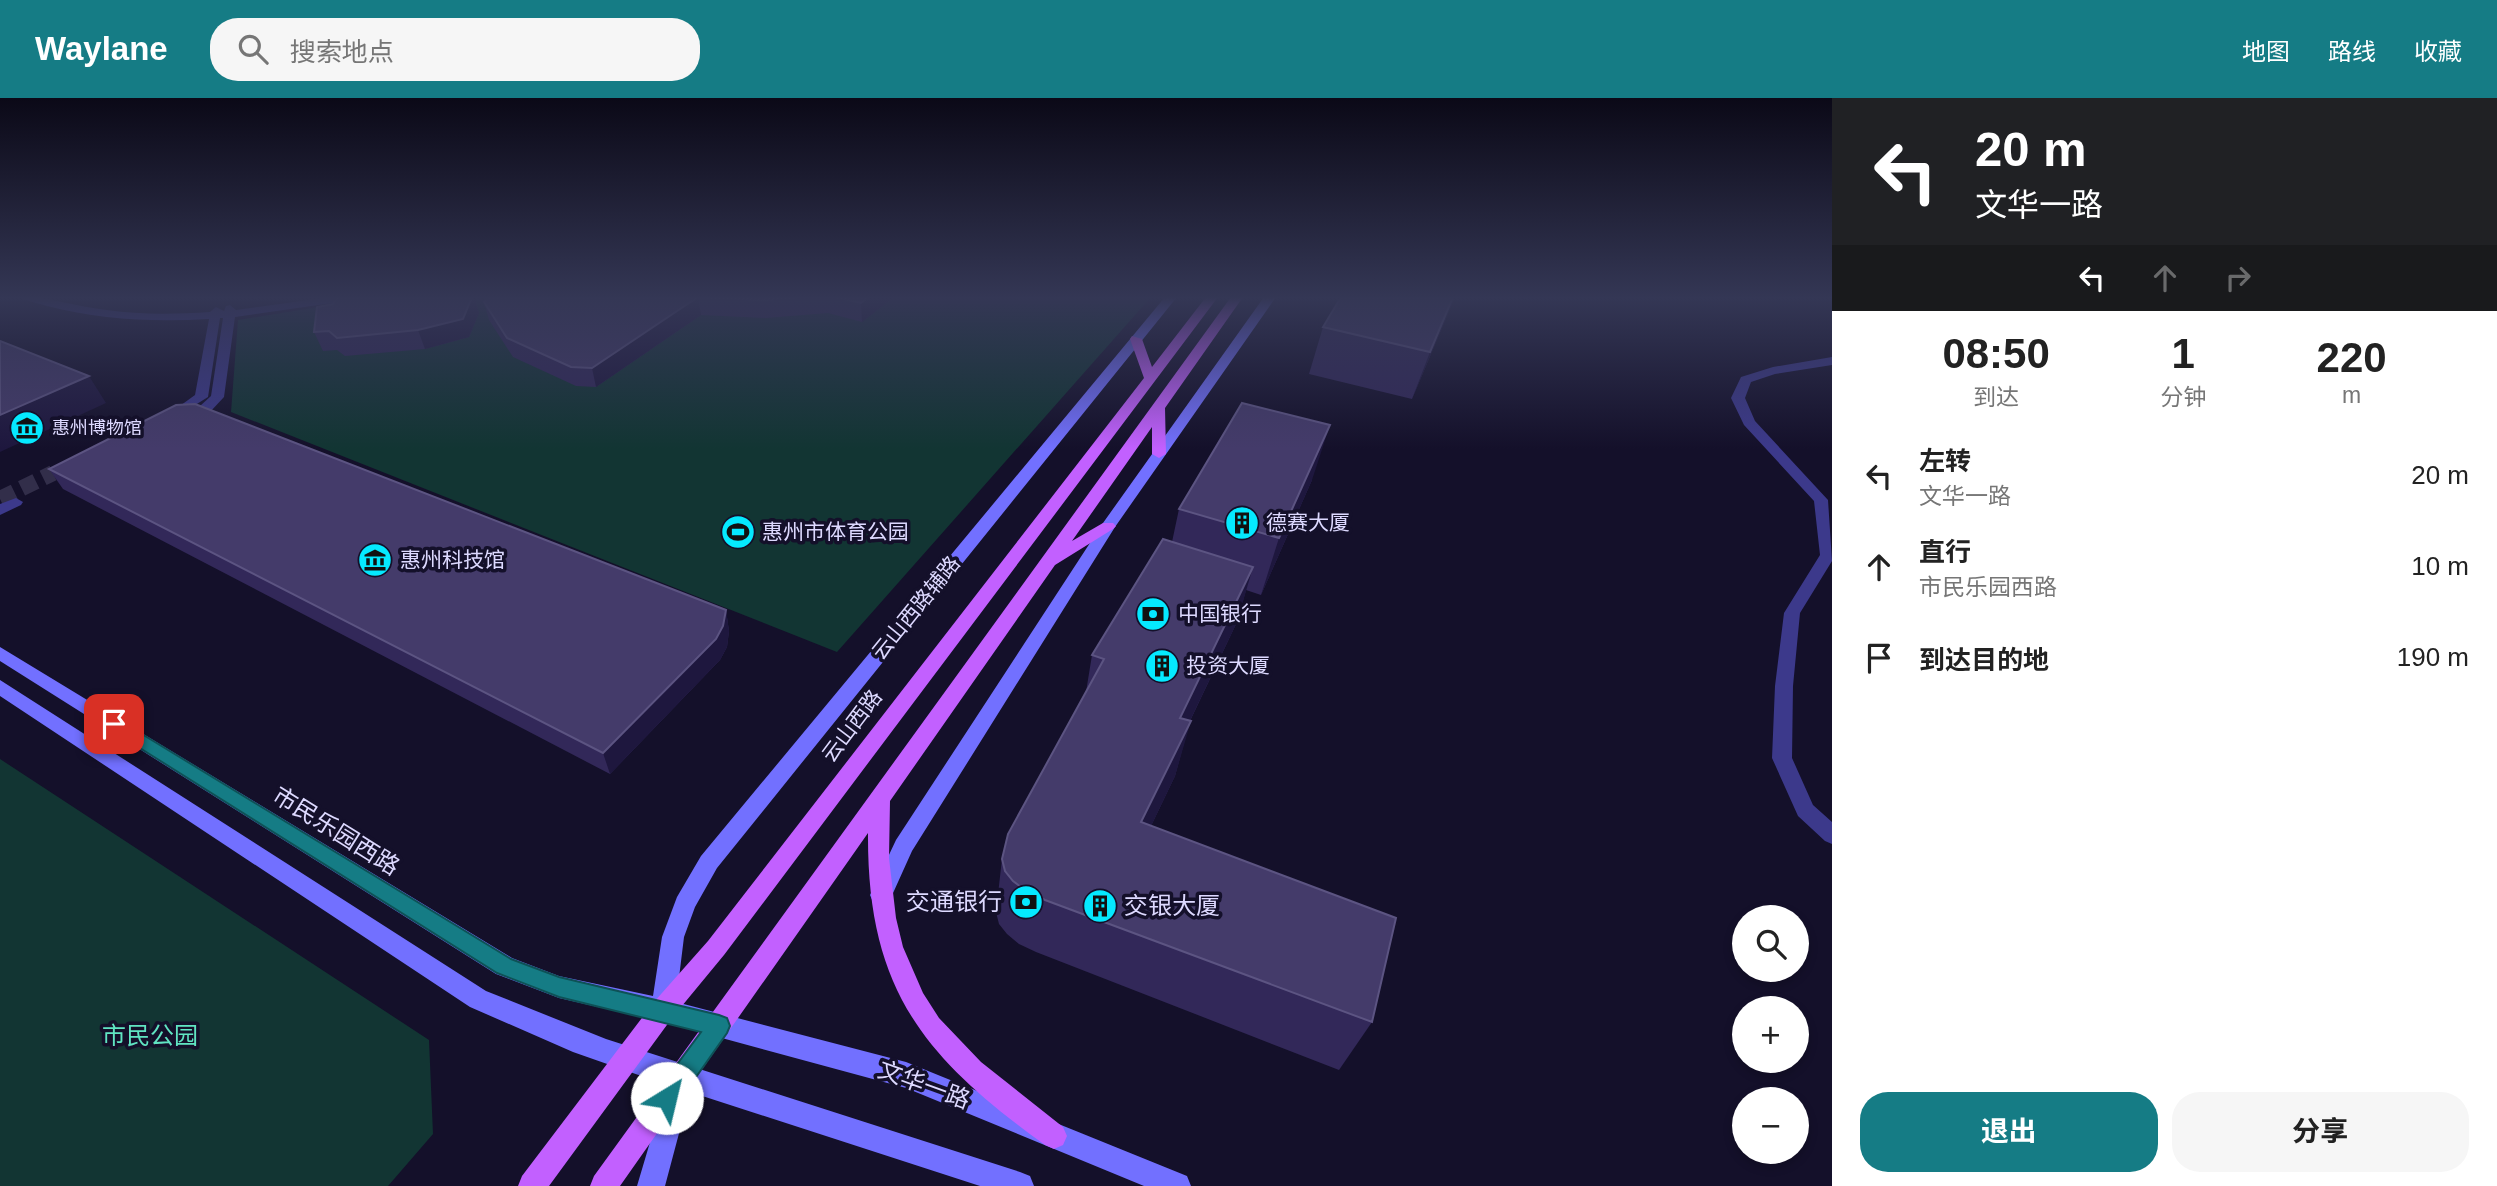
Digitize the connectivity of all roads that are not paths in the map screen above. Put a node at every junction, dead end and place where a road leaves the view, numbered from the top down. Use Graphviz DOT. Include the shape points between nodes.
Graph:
graph roads {
  1 [pos="209,348"];
  2 [pos="225,348"];
  3 [pos="1129,348"];
  4 [pos="1139,348"];
  5 [pos="1173,348"];
  6 [pos="1200,348"];
  7 [pos="1234,348"];
  8 [pos="1832,361"];
  9 [pos="1150,378"];
  10 [pos="1158,405"];
  11 [pos="1159,454"];
  12 [pos="16,502"];
  13 [pos="0,510"];
  14 [pos="1108,526"];
  15 [pos="1044,565"];
  16 [pos="0,653"];
  17 [pos="0,687"];
  18 [pos="881,800"];
  19 [pos="1832,835"];
  20 [pos="880,896"];
  21 [pos="663,1010"];
  22 [pos="719,1026"];
  23 [pos="629,1060"];
  24 [pos="682,1076"];
  25 [pos="1054,1136"];
  26 [pos="532,1186"];
  27 [pos="604,1186"];
  28 [pos="651,1186"];
  29 [pos="1020,1186"];
  30 [pos="1177,1186"];
  1 -- 2 [label="street" via="201,397 172,419 205,409 217,397"];
  3 -- 21 [label="main road, 云山西路辅路" via="709,862 673,937"];
  4 -- 9 [label="main road"];
  5 -- 9 [label="main road, 云山西路"];
  6 -- 10 [label="main road"];
  7 -- 11 [label="main road"];
  8 -- 19 [label="street" via="1746,380 1738,398 1749,422 1821,500 1828,555 1792,613 1782,758 1805,810"];
  9 -- 21 [label="main road, 云山西路"];
  10 -- 11 [label="main road"];
  10 -- 15 [label="main road"];
  11 -- 14 [label="main road"];
  12 -- 13 [label="street"];
  14 -- 15 [label="main road"];
  14 -- 20 [label="main road" via="903,846"];
  15 -- 18 [label="main road"];
  16 -- 21 [label="main road, 市民乐园西路" via="504,966 559,987"];
  17 -- 23 [label="main road" via="478,999 527,1023"];
  18 -- 20 [label="main road" via="877,837"];
  18 -- 22 [label="main road"];
  20 -- 25 [label="main road" via="907,985 930,1025 1003,1100"];
  21 -- 22 [label="main road, 文华一路"];
  21 -- 23 [label="main road, 云山西路"];
  22 -- 24 [label="main road"];
  22 -- 25 [label="main road, 文华一路" via="906,1075"];
  23 -- 24 [label="main road"];
  23 -- 26 [label="main road, 云山西路"];
  24 -- 27 [label="main road"];
  24 -- 28 [label="main road"];
  24 -- 29 [label="main road"];
  25 -- 30 [label="main road, 文华一路"];
}
